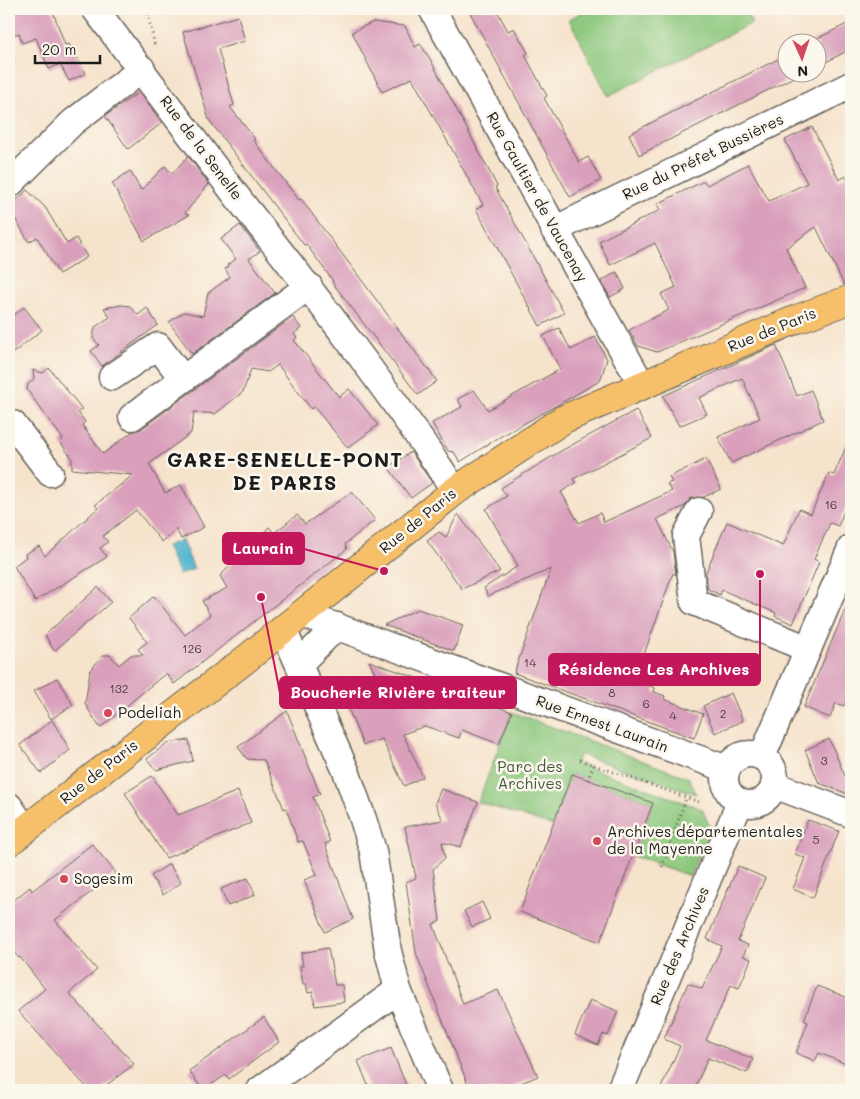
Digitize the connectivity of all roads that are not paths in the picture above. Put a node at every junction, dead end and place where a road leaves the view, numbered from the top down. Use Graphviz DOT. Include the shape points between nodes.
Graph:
graph roads {
  1 [pos="95,9"];
  2 [pos="432,9"];
  3 [pos="142,69"];
  4 [pos="851,85"];
  5 [pos="9,185"];
  6 [pos="554,230"];
  7 [pos="309,286"];
  8 [pos="851,299"];
  9 [pos="112,377"];
  10 [pos="183,379"];
  11 [pos="642,385"];
  12 [pos="132,417"];
  13 [pos="9,427"];
  14 [pos="50,473"];
  15 [pos="455,491"];
  16 [pos="699,511"];
  17 [pos="851,548"];
  18 [pos="293,621"];
  19 [pos="337,626"];
  20 [pos="808,649"];
  21 [pos="299,664"];
  22 [pos="762,757"];
  23 [pos="727,769"];
  24 [pos="774,785"];
  25 [pos="740,802"];
  26 [pos="9,806"];
  27 [pos="851,814"];
  28 [pos="17,836"];
  29 [pos="398,990"];
  30 [pos="260,1090"];
  31 [pos="440,1090"];
  32 [pos="620,1090"];
  1 -- 3 [label="street, Rue de la Senelle"];
  2 -- 6 [label="street, Rue Gaultier de Vaucenay"];
  3 -- 5 [label="street" via="73,122"];
  3 -- 7 [label="street, Rue de la Senelle"];
  4 -- 6 [label="street, Rue du Préfet Bussières"];
  6 -- 11 [label="street, Rue Gaultier de Vaucenay"];
  7 -- 10 [label="street"];
  7 -- 15 [label="street, Rue de la Senelle" via="406,416"];
  8 -- 11 [label="main road, Rue de Paris"];
  9 -- 10 [label="street" via="158,346"];
  10 -- 12 [label="street"];
  11 -- 15 [label="main road, Rue de Paris" via="564,419"];
  13 -- 14 [label="street" via="13,424"];
  15 -- 18 [label="main road, Rue de Paris"];
  16 -- 20 [label="street" via="686,536 694,602"];
  17 -- 20 [label="street"];
  18 -- 19 [label="street, Rue Ernest Laurain"];
  18 -- 21 [label="street"];
  18 -- 28 [label="main road, Rue de Paris"];
  19 -- 21 [label="street"];
  19 -- 23 [label="street, Rue Ernest Laurain"];
  20 -- 22 [label="street"];
  21 -- 29 [label="street" via="346,771 373,851 388,951"];
  22 -- 23 [label="street" via="746,754 738,757"];
  22 -- 24 [label="street" via="773,768"];
  23 -- 25 [label="street" via="725,784"];
  24 -- 25 [label="street" via="772,792 761,802"];
  24 -- 27 [label="street"];
  25 -- 32 [label="street, Rue des Archives"];
  26 -- 28 [label="street"];
  29 -- 30 [label="street"];
  29 -- 31 [label="street"];
}
